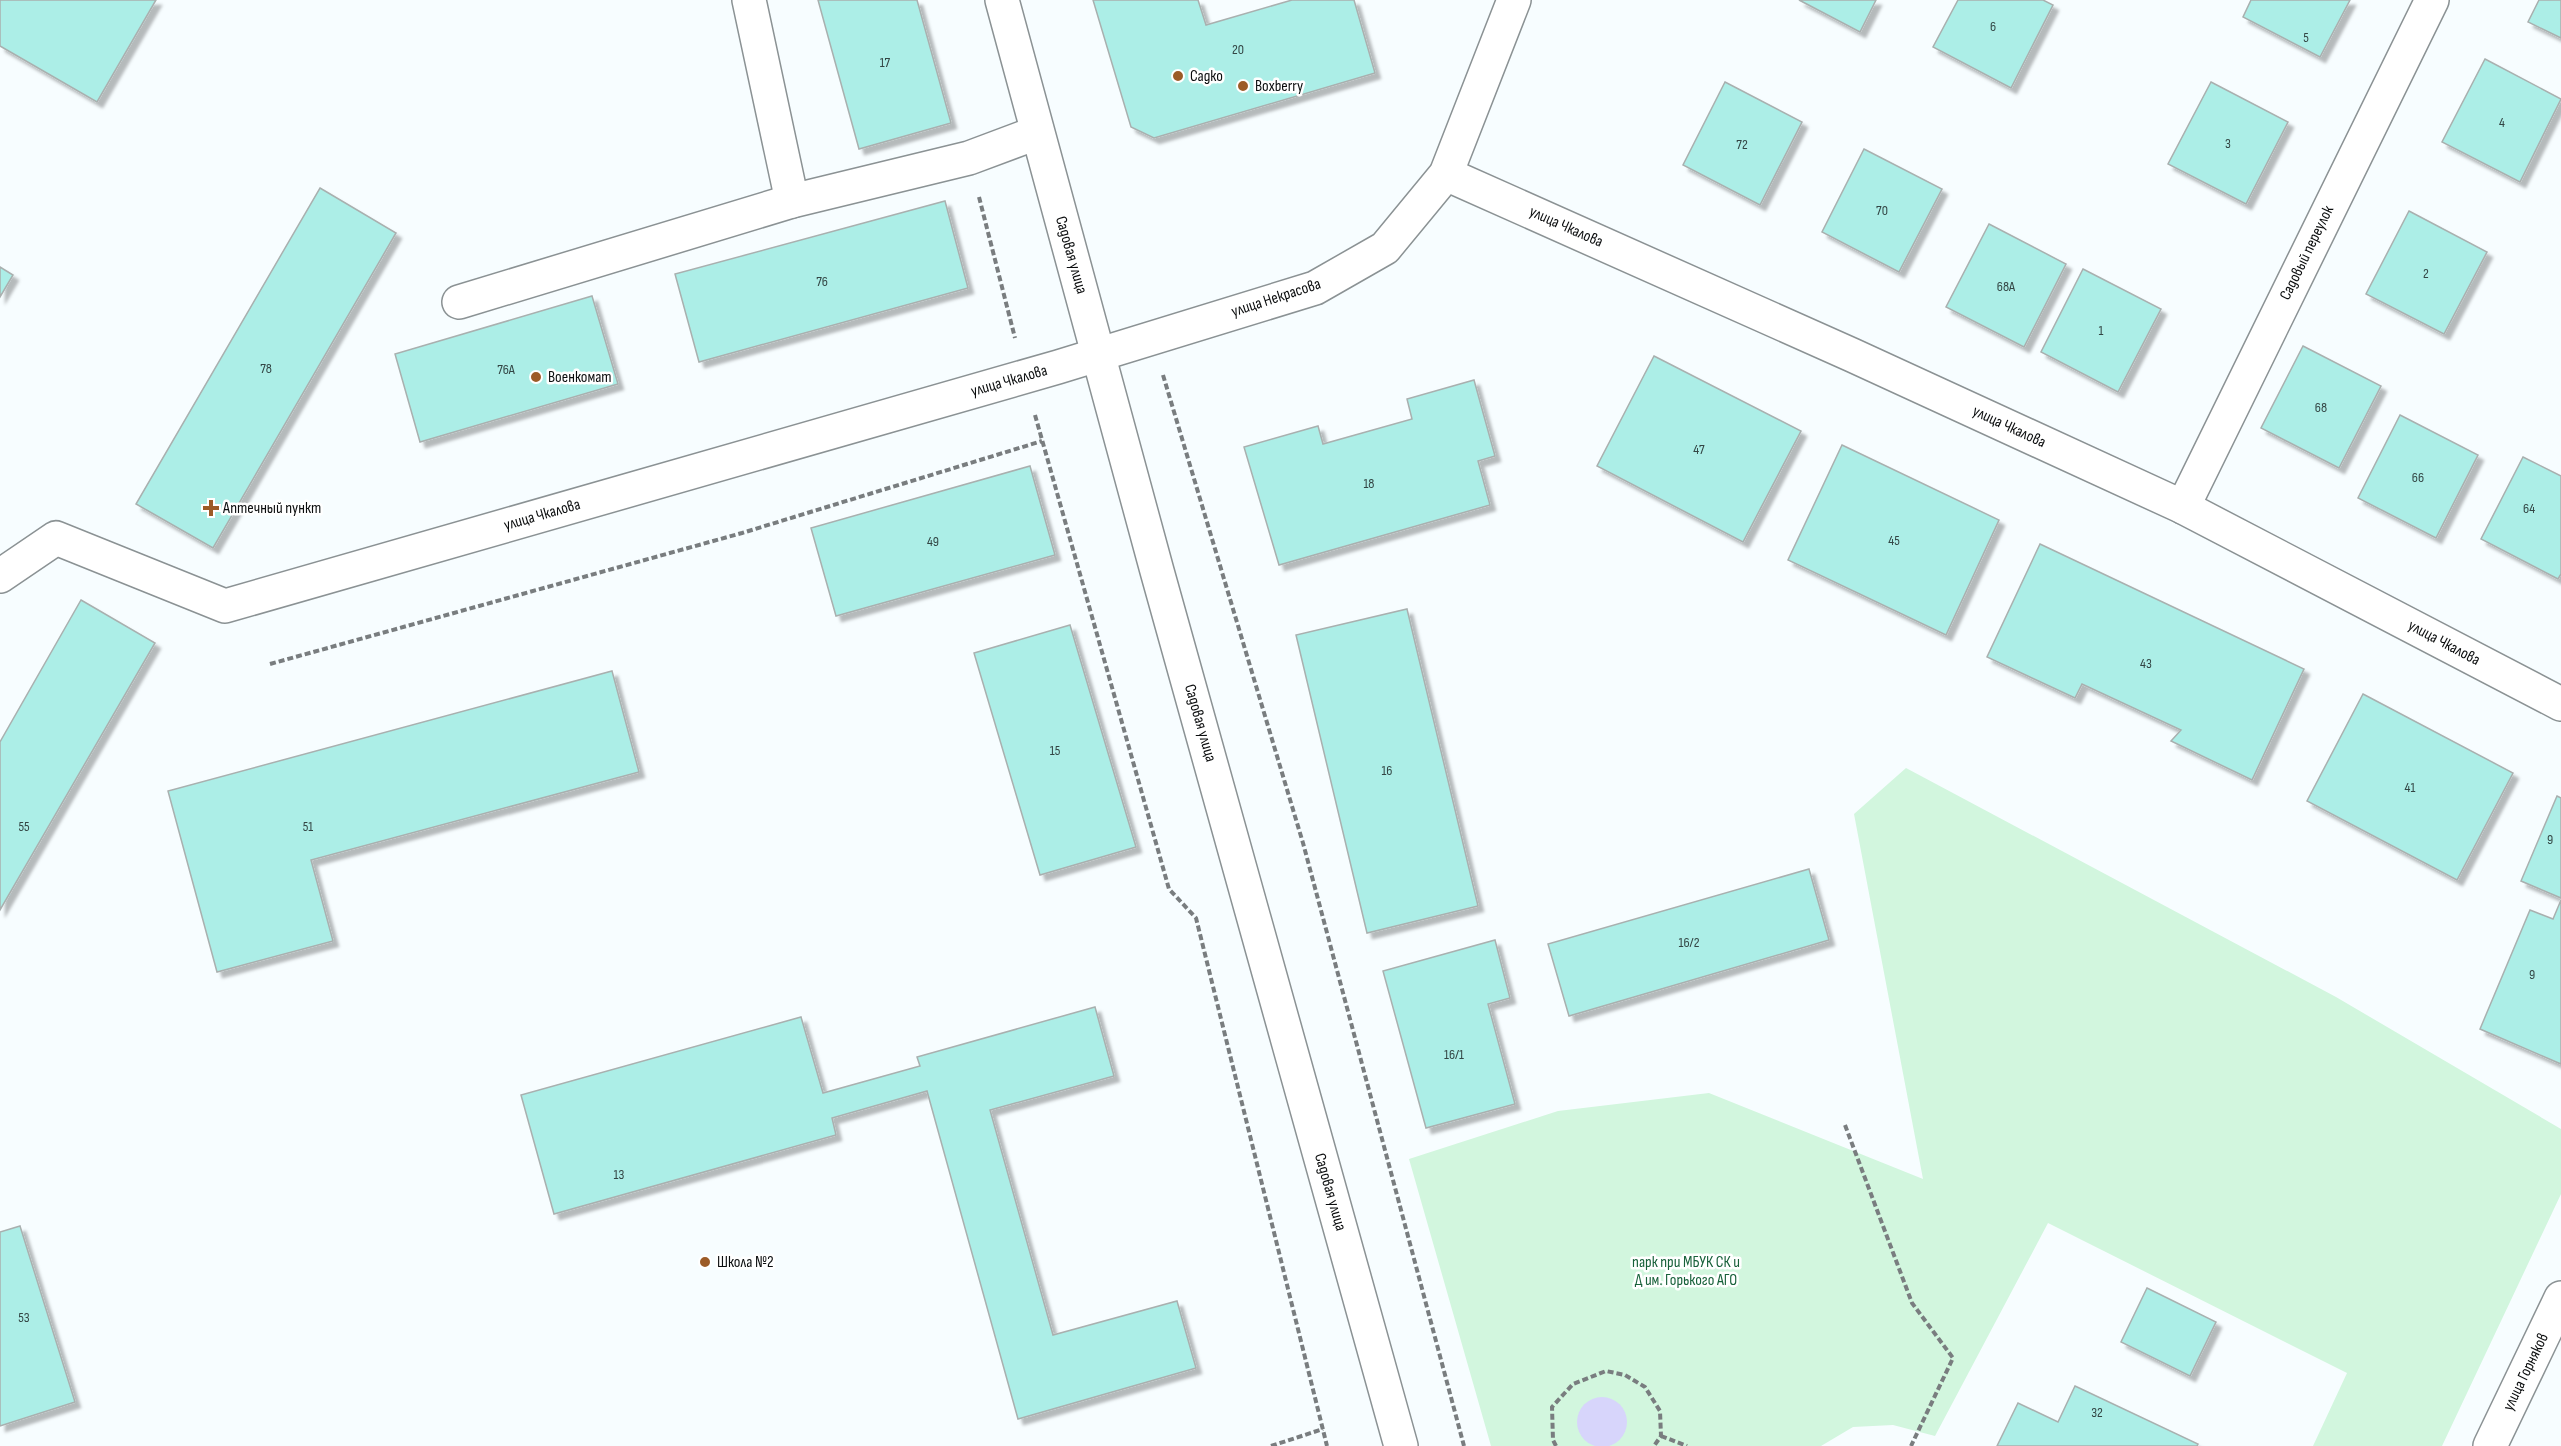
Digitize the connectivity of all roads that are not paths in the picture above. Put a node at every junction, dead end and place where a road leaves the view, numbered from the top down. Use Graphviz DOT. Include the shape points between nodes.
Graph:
graph roads {
  1 [pos="749,0"];
  2 [pos="1002,0"];
  3 [pos="1514,0"];
  4 [pos="2432,0"];
  5 [pos="1036,133"];
  6 [pos="1446,174"];
  7 [pos="792,201"];
  8 [pos="459,302"];
  9 [pos="1098,353"];
  10 [pos="2183,507"];
  11 [pos="0,576"];
  12 [pos="2561,704"];
  13 [pos="2561,1298"];
  14 [pos="1401,1446"];
  15 [pos="2490,1446"];
  1 -- 7 [label="street"];
  2 -- 5 [label="street, Садовая улица"];
  3 -- 6 [label="street, улица Некрасова"];
  4 -- 10 [label="street, Садовый переулок"];
  5 -- 7 [label="street" via="969,158"];
  5 -- 9 [label="street, Садовая улица"];
  6 -- 9 [label="street, улица Некрасова" via="1385,248 1315,288"];
  6 -- 10 [label="street, улица Чкалова"];
  7 -- 8 [label="street"];
  9 -- 11 [label="street, улица Чкалова" via="225,606 56,538"];
  9 -- 14 [label="street, Садовая улица"];
  10 -- 12 [label="street, улица Чкалова"];
  13 -- 15 [label="street, улица Горняков"];
}
